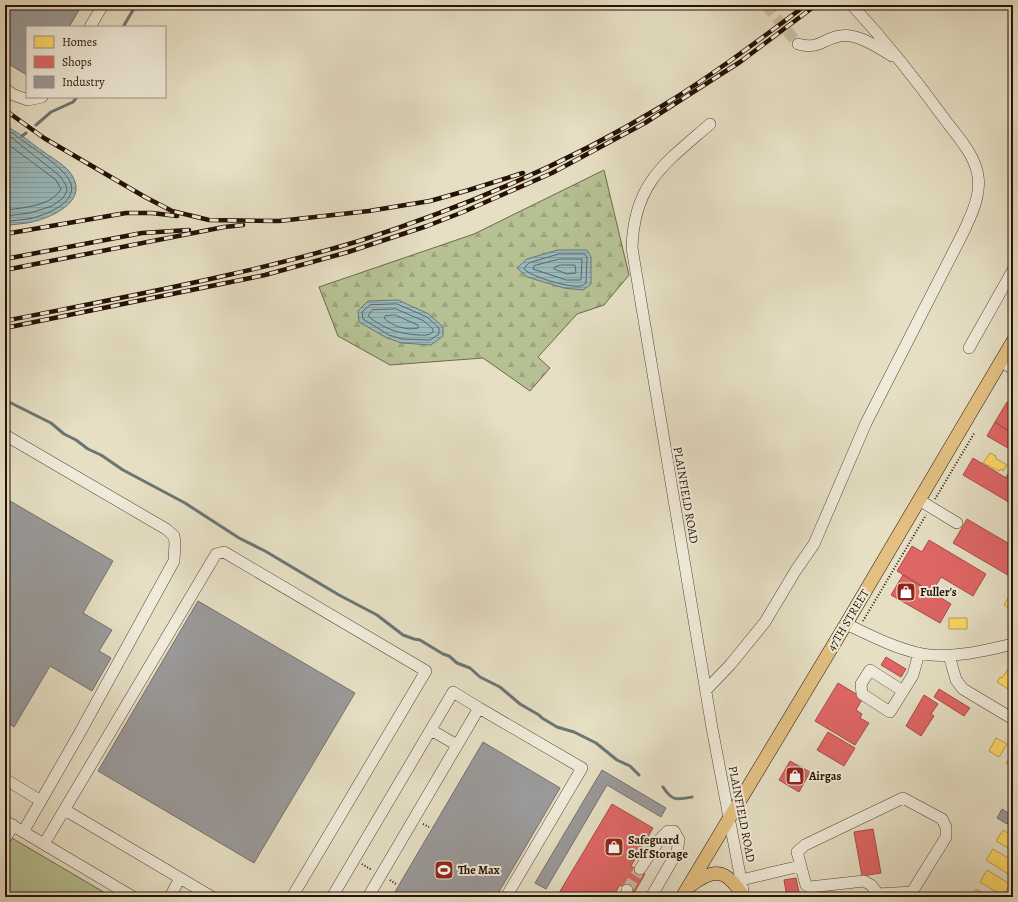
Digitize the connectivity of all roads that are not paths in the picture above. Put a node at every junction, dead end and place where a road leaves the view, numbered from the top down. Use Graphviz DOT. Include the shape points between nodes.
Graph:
graph roads {
  1 [pos="103,5"];
  2 [pos="852,5"];
  3 [pos="91,26"];
  4 [pos="798,44"];
  5 [pos="900,62"];
  6 [pos="5,90"];
  7 [pos="37,98"];
  8 [pos="710,124"];
  9 [pos="1013,270"];
  10 [pos="1013,341"];
  11 [pos="969,348"];
  12 [pos="1001,362"];
  13 [pos="1013,369"];
  14 [pos="5,435"];
  15 [pos="919,500"];
  16 [pos="957,523"];
  17 [pos="852,626"];
  18 [pos="1013,644"];
  19 [pos="919,654"];
  20 [pos="949,655"];
  21 [pos="706,690"];
  22 [pos="903,691"];
  23 [pos="479,708"];
  24 [pos="1013,719"];
  25 [pos="431,730"];
  26 [pos="457,745"];
  27 [pos="5,780"];
  28 [pos="41,801"];
  29 [pos="65,810"];
  30 [pos="729,818"];
  31 [pos="9,823"];
  32 [pos="23,832"];
  33 [pos="5,839"];
  34 [pos="44,844"];
  35 [pos="800,866"];
  36 [pos="640,869"];
  37 [pos="180,878"];
  38 [pos="740,880"];
  39 [pos="684,894"];
  40 [pos="911,894"];
  41 [pos="133,897"];
  42 [pos="170,897"];
  43 [pos="212,897"];
  44 [pos="292,897"];
  45 [pos="332,897"];
  46 [pos="368,897"];
  47 [pos="506,897"];
  48 [pos="651,897"];
  49 [pos="744,897"];
  1 -- 3 [label="street"];
  2 -- 5 [label="street"];
  4 -- 5 [label="street" via="816,46 839,36 850,36"];
  5 -- 21 [label="street" via="974,161 979,188 975,205 866,423 814,544 765,622"];
  6 -- 7 [label="street" via="28,100"];
  8 -- 21 [label="street, PLAINFIELD ROAD" via="664,164 652,179 642,195 632,232 632,248"];
  9 -- 11 [label="street"];
  10 -- 12 [label="main road, 47TH STREET"];
  12 -- 13 [label="street"];
  12 -- 15 [label="main road, 47TH STREET"];
  14 -- 28 [label="street" via="166,529 174,536 175,543 174,561"];
  15 -- 16 [label="street"];
  15 -- 17 [label="main road, 47TH STREET"];
  17 -- 19 [label="street"];
  17 -- 30 [label="main road, 47TH STREET"];
  18 -- 20 [label="street"];
  19 -- 20 [label="street"];
  19 -- 22 [label="street" via="913,675"];
  20 -- 24 [label="street" via="956,680 963,689"];
  21 -- 30 [label="street, PLAINFIELD ROAD"];
  23 -- 25 [label="street" via="453,692"];
  23 -- 26 [label="street"];
  23 -- 47 [label="street" via="582,768"];
  25 -- 26 [label="street"];
  25 -- 45 [label="street"];
  26 -- 46 [label="street"];
  27 -- 28 [label="street"];
  28 -- 32 [label="street"];
  29 -- 34 [label="street"];
  29 -- 37 [label="street"];
  29 -- 44 [label="street" via="216,554 224,552 426,671"];
  30 -- 38 [label="street, PLAINFIELD ROAD"];
  30 -- 39 [label="main road, 47TH STREET"];
  31 -- 32 [label="street"];
  31 -- 33 [label="street"];
  32 -- 34 [label="street"];
  34 -- 41 [label="street"];
  35 -- 38 [label="street"];
  35 -- 40 [label="street" via="806,885 810,887 864,881 878,894"];
  35 -- 40 [label="street" via="797,852 805,845 903,798 942,819 946,827 946,837"];
  36 -- 48 [label="street" via="660,839 668,832 674,832 679,840 678,852"];
  37 -- 42 [label="street"];
  37 -- 43 [label="street"];
  38 -- 49 [label="street, PLAINFIELD ROAD"];
  39 -- 49 [label="main road" via="699,879 717,874 727,876"];
}
